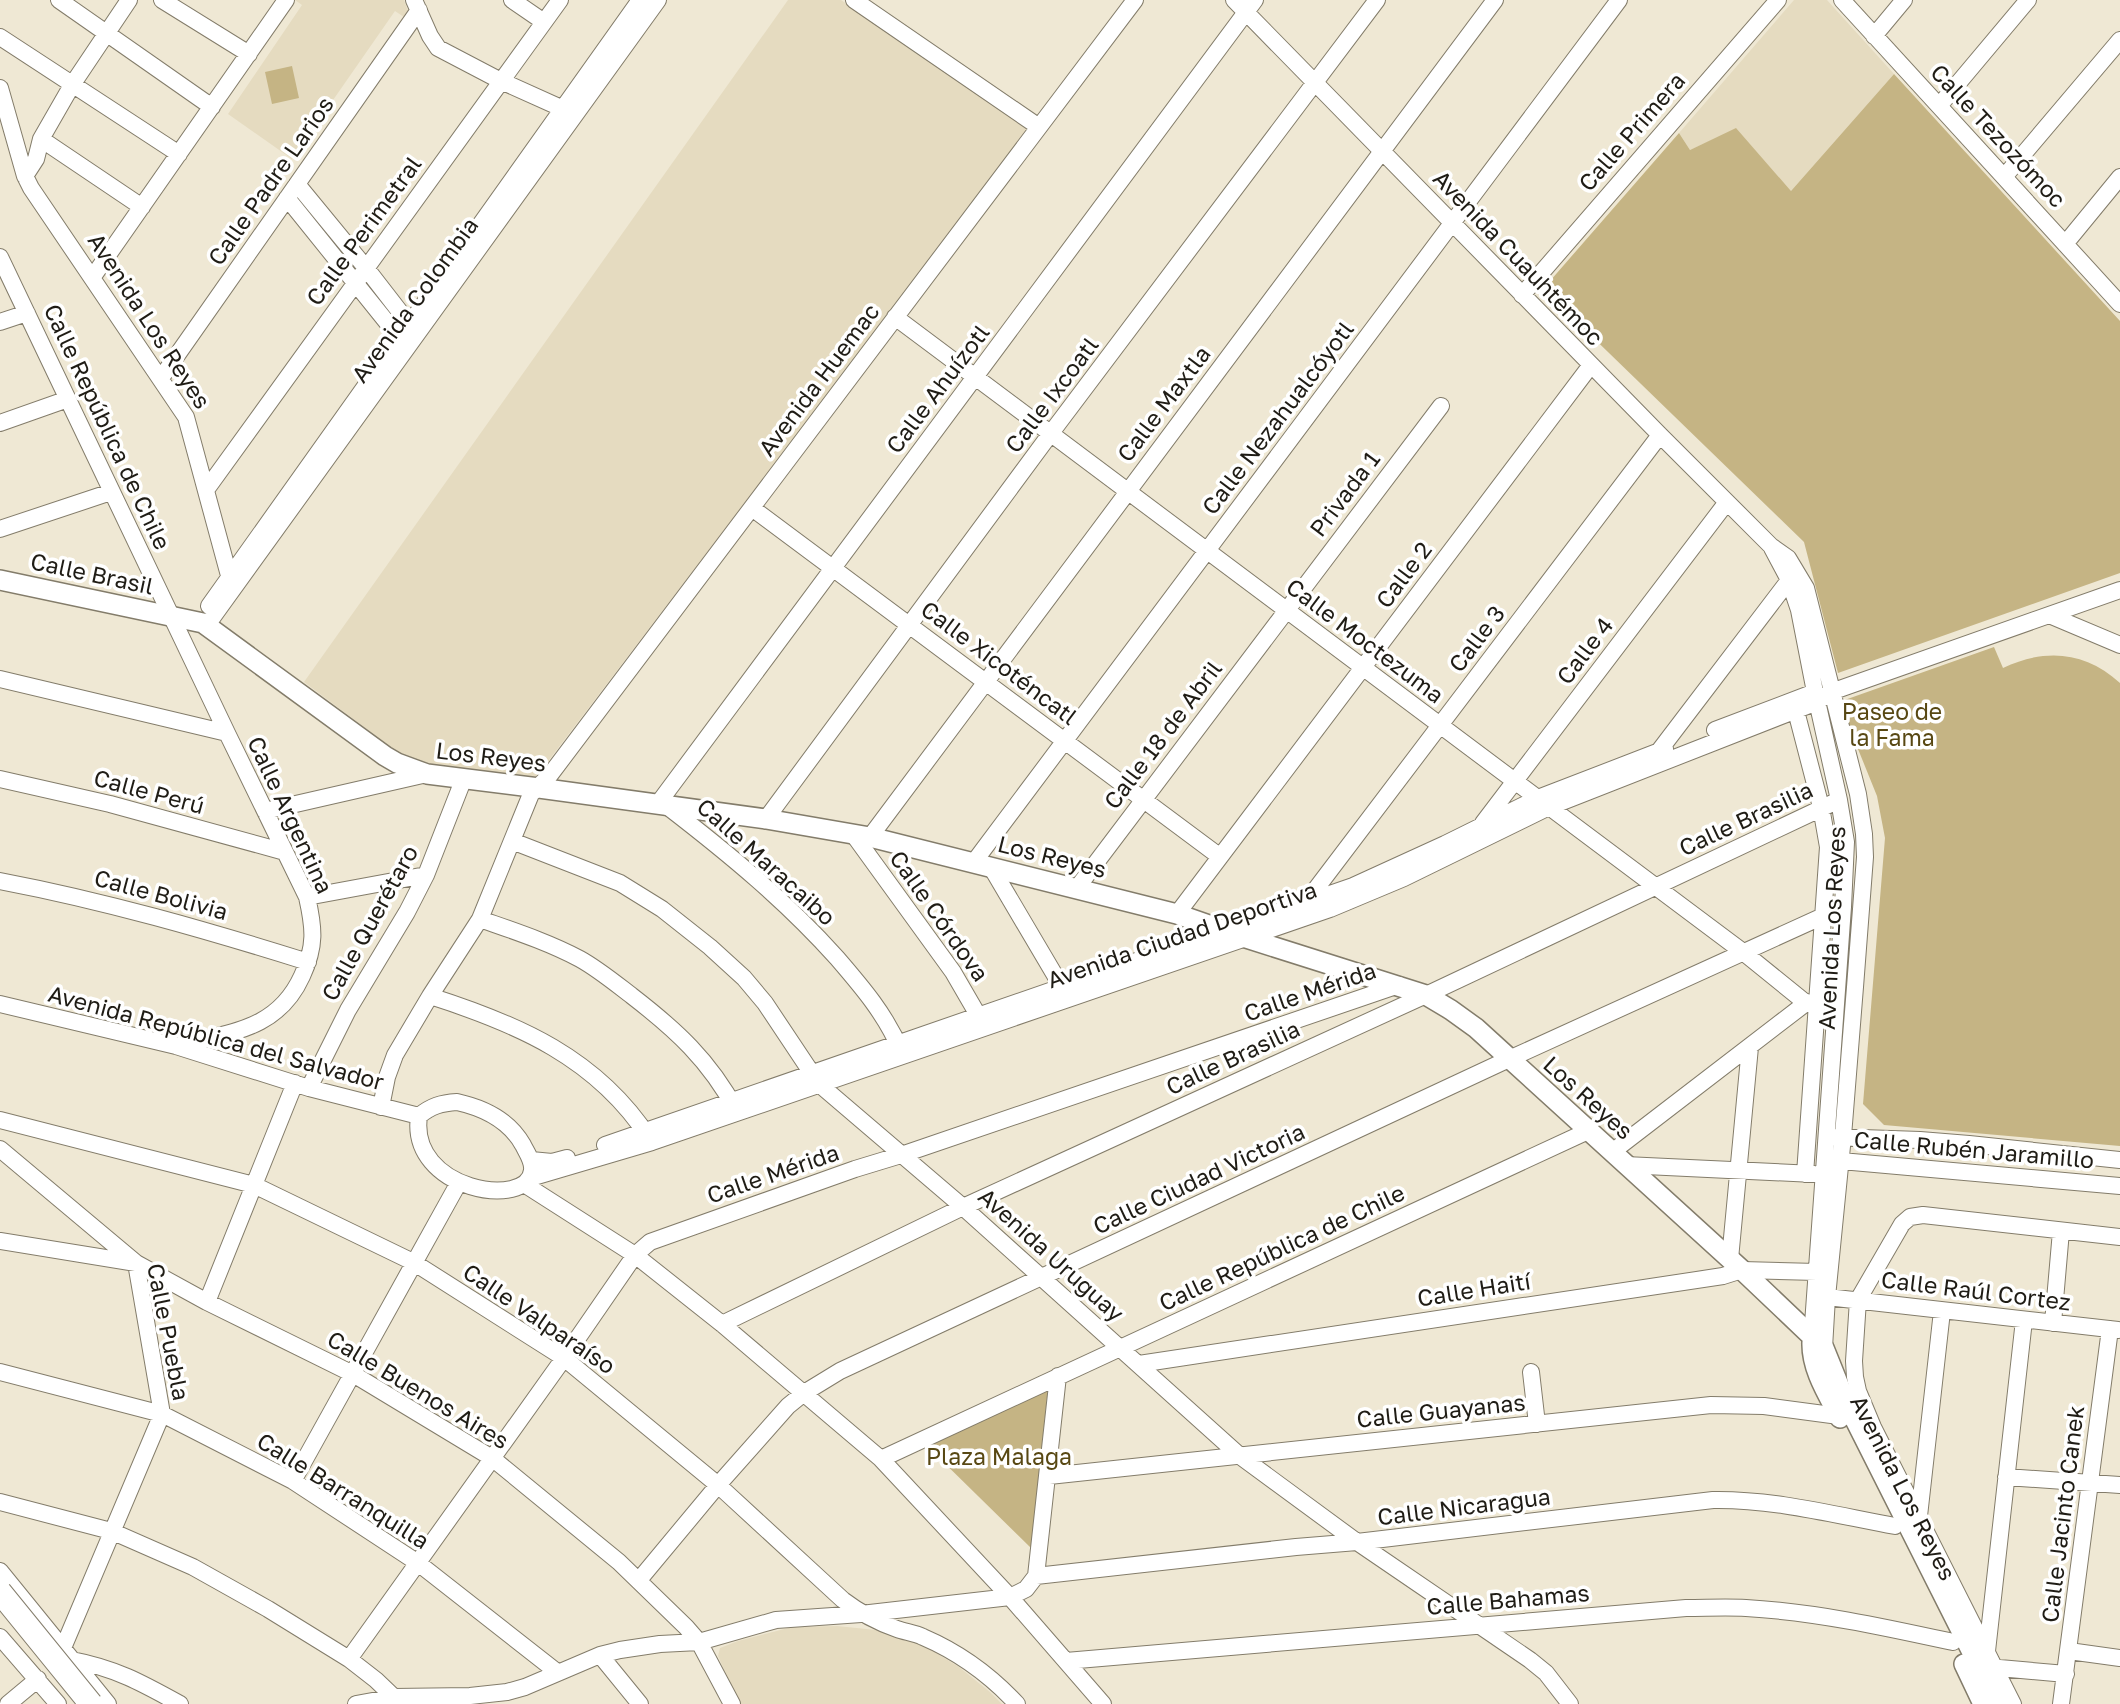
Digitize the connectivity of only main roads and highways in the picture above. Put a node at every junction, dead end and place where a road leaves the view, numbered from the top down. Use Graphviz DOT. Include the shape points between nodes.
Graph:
graph roads {
  1 [pos="0,580"];
  2 [pos="173,617"];
  3 [pos="1818,1343"];
  4 [pos="0,1592"];
  5 [pos="0,1613"];
  6 [pos="75,1704"];
  7 [pos="91,1704"];
  8 [pos="1983,1704"];
  9 [pos="1998,1704"];
  1 -- 2 [label="main road, Calle Brasil"];
  2 -- 3 [label="main road, Los Reyes" via="203,623 385,756 427,774 862,835 1177,914 1426,995 1476,1028"];
  3 -- 8 [label="main road, Avenida Los Reyes" via="1812,1352 1815,1364"];
  3 -- 9 [label="main road, Avenida Los Reyes" via="1987,1661"];
  4 -- 7 [label="highway, bridge"];
  5 -- 6 [label="highway"];
}
